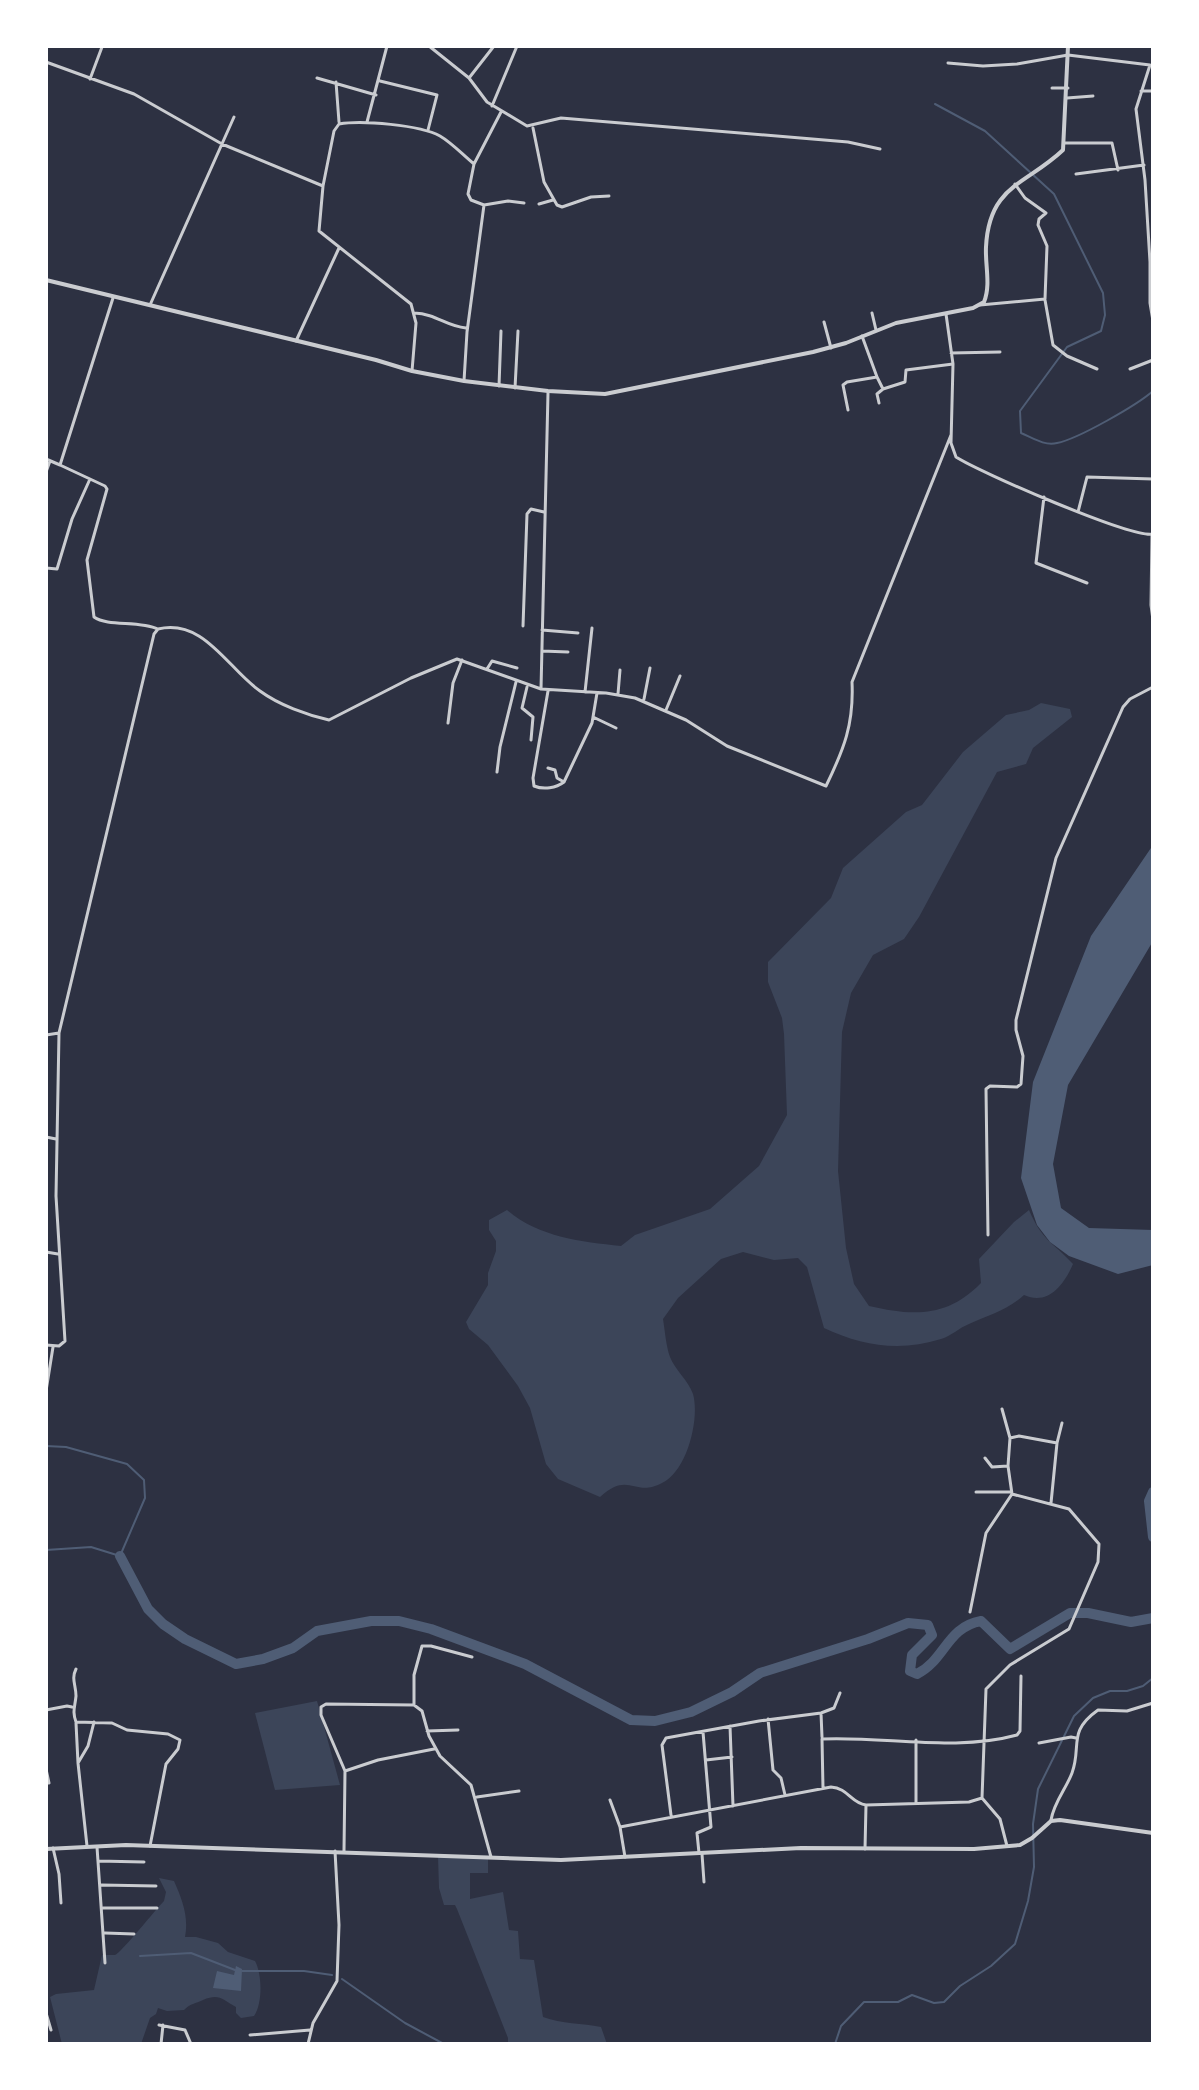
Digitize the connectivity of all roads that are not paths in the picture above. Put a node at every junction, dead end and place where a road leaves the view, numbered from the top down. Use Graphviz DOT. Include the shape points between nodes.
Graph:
graph roads {
  1 [pos="387,46"];
  2 [pos="430,46"];
  3 [pos="494,46"];
  4 [pos="517,46"];
  5 [pos="1068,46"];
  6 [pos="102,47"];
  7 [pos="1068,55"];
  8 [pos="46,62"];
  9 [pos="948,63"];
  10 [pos="1151,66"];
  11 [pos="317,78"];
  12 [pos="469,78"];
  13 [pos="90,79"];
  14 [pos="380,81"];
  15 [pos="336,82"];
  16 [pos="1052,88"];
  17 [pos="1068,88"];
  18 [pos="1141,91"];
  19 [pos="1153,91"];
  20 [pos="376,95"];
  21 [pos="1093,96"];
  22 [pos="1067,98"];
  23 [pos="492,106"];
  24 [pos="501,112"];
  25 [pos="234,117"];
  26 [pos="367,122"];
  27 [pos="339,124"];
  28 [pos="533,126"];
  29 [pos="427,131"];
  30 [pos="1064,143"];
  31 [pos="222,144"];
  32 [pos="880,149"];
  33 [pos="474,164"];
  34 [pos="1144,165"];
  35 [pos="1118,170"];
  36 [pos="1076,174"];
  37 [pos="1145,180"];
  38 [pos="1153,181"];
  39 [pos="1015,184"];
  40 [pos="323,186"];
  41 [pos="609,196"];
  42 [pos="553,200"];
  43 [pos="524,203"];
  44 [pos="539,204"];
  45 [pos="484,205"];
  46 [pos="339,248"];
  47 [pos="1152,273"];
  48 [pos="46,280"];
  49 [pos="114,297"];
  50 [pos="1045,299"];
  51 [pos="150,305"];
  52 [pos="980,305"];
  53 [pos="414,313"];
  54 [pos="872,313"];
  55 [pos="946,314"];
  56 [pos="1153,320"];
  57 [pos="824,322"];
  58 [pos="467,328"];
  59 [pos="876,330"];
  60 [pos="501,331"];
  61 [pos="518,331"];
  62 [pos="862,336"];
  63 [pos="296,341"];
  64 [pos="831,348"];
  65 [pos="1000,352"];
  66 [pos="951,353"];
  67 [pos="1153,360"];
  68 [pos="953,364"];
  69 [pos="1097,369"];
  70 [pos="1130,369"];
  71 [pos="412,371"];
  72 [pos="877,377"];
  73 [pos="464,381"];
  74 [pos="499,386"];
  75 [pos="515,388"];
  76 [pos="883,389"];
  77 [pos="548,391"];
  78 [pos="879,403"];
  79 [pos="848,410"];
  80 [pos="951,435"];
  81 [pos="48,460"];
  82 [pos="60,465"];
  83 [pos="46,472"];
  84 [pos="90,479"];
  85 [pos="1153,479"];
  86 [pos="1044,497"];
  87 [pos="544,512"];
  88 [pos="1078,512"];
  89 [pos="1152,535"];
  90 [pos="46,568"];
  91 [pos="1087,583"];
  92 [pos="1153,620"];
  93 [pos="523,626"];
  94 [pos="592,628"];
  95 [pos="158,629"];
  96 [pos="542,630"];
  97 [pos="578,633"];
  98 [pos="542,651"];
  99 [pos="568,652"];
  100 [pos="462,660"];
  101 [pos="517,668"];
  102 [pos="650,668"];
  103 [pos="487,669"];
  104 [pos="620,670"];
  105 [pos="680,676"];
  106 [pos="516,682"];
  107 [pos="528,686"];
  108 [pos="1153,687"];
  109 [pos="541,689"];
  110 [pos="548,691"];
  111 [pos="585,692"];
  112 [pos="597,693"];
  113 [pos="618,694"];
  114 [pos="643,701"];
  115 [pos="666,710"];
  116 [pos="593,717"];
  117 [pos="448,723"];
  118 [pos="616,728"];
  119 [pos="531,740"];
  120 [pos="548,768"];
  121 [pos="497,772"];
  122 [pos="564,782"];
  123 [pos="59,1033"];
  124 [pos="46,1035"];
  125 [pos="46,1137"];
  126 [pos="56,1139"];
  127 [pos="988,1235"];
  128 [pos="46,1252"];
  129 [pos="60,1255"];
  130 [pos="46,1345"];
  131 [pos="53,1347"];
  132 [pos="47,1377"];
  133 [pos="46,1391"];
  134 [pos="1002,1409"];
  135 [pos="1062,1423"];
  136 [pos="1010,1438"];
  137 [pos="1057,1443"];
  138 [pos="985,1458"];
  139 [pos="1008,1466"];
  140 [pos="976,1492"];
  141 [pos="1012,1493"];
  142 [pos="1051,1505"];
  143 [pos="970,1612"];
  144 [pos="472,1657"];
  145 [pos="76,1669"];
  146 [pos="1021,1676"];
  147 [pos="840,1693"];
  148 [pos="1153,1703"];
  149 [pos="414,1705"];
  150 [pos="72,1707"];
  151 [pos="46,1710"];
  152 [pos="821,1713"];
  153 [pos="768,1719"];
  154 [pos="76,1722"];
  155 [pos="94,1722"];
  156 [pos="730,1726"];
  157 [pos="458,1730"];
  158 [pos="427,1731"];
  159 [pos="703,1731"];
  160 [pos="1076,1738"];
  161 [pos="822,1739"];
  162 [pos="985,1739"];
  163 [pos="916,1740"];
  164 [pos="1039,1743"];
  165 [pos="436,1749"];
  166 [pos="732,1757"];
  167 [pos="706,1760"];
  168 [pos="78,1763"];
  169 [pos="46,1769"];
  170 [pos="345,1771"];
  171 [pos="46,1783"];
  172 [pos="823,1788"];
  173 [pos="519,1791"];
  174 [pos="785,1796"];
  175 [pos="477,1797"];
  176 [pos="982,1798"];
  177 [pos="610,1800"];
  178 [pos="916,1803"];
  179 [pos="866,1805"];
  180 [pos="733,1806"];
  181 [pos="709,1810"];
  182 [pos="671,1815"];
  183 [pos="1051,1821"];
  184 [pos="620,1827"];
  185 [pos="1153,1833"];
  186 [pos="87,1846"];
  187 [pos="97,1846"];
  188 [pos="150,1846"];
  189 [pos="1007,1847"];
  190 [pos="53,1848"];
  191 [pos="46,1849"];
  192 [pos="865,1849"];
  193 [pos="335,1851"];
  194 [pos="344,1851"];
  195 [pos="701,1853"];
  196 [pos="491,1857"];
  197 [pos="625,1858"];
  198 [pos="98,1861"];
  199 [pos="144,1862"];
  200 [pos="704,1882"];
  201 [pos="101,1885"];
  202 [pos="156,1886"];
  203 [pos="61,1903"];
  204 [pos="103,1908"];
  205 [pos="157,1908"];
  206 [pos="104,1933"];
  207 [pos="134,1934"];
  208 [pos="105,1963"];
  209 [pos="46,2013"];
  210 [pos="51,2030"];
  211 [pos="310,2030"];
  212 [pos="250,2035"];
  213 [pos="161,2044"];
  214 [pos="191,2044"];
  215 [pos="308,2044"];
  1 -- 14 [label="street"];
  2 -- 12 [label="street"];
  3 -- 12 [label="street"];
  4 -- 23 [label="street"];
  5 -- 7 [label="street"];
  6 -- 13 [label="street"];
  7 -- 9 [label="street" via="1017,64"];
  7 -- 10 [label="street"];
  7 -- 17 [label="street"];
  8 -- 13 [label="street"];
  10 -- 18 [label="street"];
  11 -- 15 [label="street"];
  12 -- 23 [label="street"];
  13 -- 31 [label="street" via="153,103"];
  14 -- 20 [label="street"];
  14 -- 29 [label="street" via="437,95"];
  15 -- 20 [label="street"];
  15 -- 27 [label="street"];
  16 -- 17 [label="street"];
  17 -- 22 [label="street"];
  18 -- 19 [label="street"];
  18 -- 34 [label="street" via="1136,118"];
  20 -- 26 [label="street"];
  21 -- 22 [label="street"];
  22 -- 30 [label="street"];
  23 -- 24 [label="street"];
  24 -- 28 [label="street"];
  24 -- 33 [label="street"];
  25 -- 31 [label="street"];
  26 -- 27 [label="street"];
  26 -- 29 [label="street"];
  27 -- 40 [label="street"];
  28 -- 32 [label="street" via="561,118"];
  28 -- 42 [label="street" via="538,162"];
  29 -- 33 [label="street"];
  30 -- 35 [label="street" via="1112,143"];
  30 -- 39 [label="street" via="1062,152"];
  31 -- 40 [label="street"];
  31 -- 51 [label="street"];
  33 -- 45 [label="street" via="468,196"];
  34 -- 35 [label="street"];
  34 -- 37 [label="street"];
  35 -- 36 [label="street"];
  37 -- 38 [label="street"];
  37 -- 47 [label="street"];
  39 -- 50 [label="street" via="1046,213 1038,225 1047,246"];
  39 -- 52 [label="street" via="998,203 989,225 987,288"];
  40 -- 46 [label="street" via="318,229"];
  41 -- 42 [label="street" via="562,207"];
  42 -- 44 [label="street"];
  43 -- 45 [label="street"];
  45 -- 58 [label="street"];
  46 -- 53 [label="street" via="405,298"];
  46 -- 63 [label="street"];
  47 -- 56 [label="street"];
  48 -- 49 [label="street"];
  49 -- 51 [label="street"];
  49 -- 82 [label="street"];
  50 -- 52 [label="street"];
  50 -- 69 [label="street" via="1055,347"];
  51 -- 63 [label="street"];
  52 -- 55 [label="street"];
  53 -- 58 [label="street"];
  53 -- 71 [label="street"];
  54 -- 59 [label="street"];
  55 -- 59 [label="street"];
  55 -- 66 [label="street"];
  57 -- 64 [label="street"];
  58 -- 73 [label="street"];
  59 -- 62 [label="street"];
  60 -- 74 [label="street"];
  61 -- 75 [label="street"];
  62 -- 64 [label="street"];
  62 -- 72 [label="street"];
  63 -- 71 [label="street"];
  64 -- 77 [label="street" via="616,393"];
  65 -- 66 [label="street"];
  66 -- 68 [label="street"];
  67 -- 70 [label="street"];
  68 -- 76 [label="street" via="906,370 905,382"];
  68 -- 80 [label="street"];
  71 -- 73 [label="street"];
  72 -- 76 [label="street"];
  72 -- 79 [label="street" via="844,384"];
  73 -- 74 [label="street"];
  74 -- 75 [label="street"];
  75 -- 77 [label="street"];
  76 -- 78 [label="street" via="877,394"];
  77 -- 87 [label="street"];
  80 -- 86 [label="street" via="958,459"];
  80 -- 115 [label="street" via="852,682 853,712 826,786 727,746"];
  81 -- 82 [label="street"];
  81 -- 83 [label="street"];
  82 -- 84 [label="street"];
  84 -- 90 [label="street" via="57,569"];
  84 -- 95 [label="street" via="107,489 87,560 92,612 101,621"];
  85 -- 88 [label="street" via="1088,477"];
  86 -- 88 [label="street"];
  86 -- 91 [label="street" via="1036,563"];
  87 -- 93 [label="street" via="531,509 527,514"];
  87 -- 96 [label="street"];
  88 -- 89 [label="street"];
  89 -- 92 [label="street"];
  94 -- 111 [label="street"];
  95 -- 100 [label="street" via="192,632 263,694 329,720 411,678"];
  95 -- 123 [label="street"];
  96 -- 97 [label="street"];
  96 -- 98 [label="street"];
  98 -- 99 [label="street"];
  98 -- 109 [label="street"];
  100 -- 103 [label="street"];
  100 -- 117 [label="street"];
  101 -- 103 [label="street" via="491,661"];
  102 -- 114 [label="street"];
  103 -- 106 [label="street"];
  104 -- 113 [label="street"];
  105 -- 115 [label="street"];
  106 -- 107 [label="street"];
  106 -- 121 [label="street"];
  107 -- 109 [label="street"];
  107 -- 119 [label="street" via="522,708 533,717"];
  108 -- 127 [label="street" via="1123,707 1056,858 1016,1020 1023,1056 1021,1084 986,1089"];
  109 -- 110 [label="street"];
  110 -- 111 [label="street"];
  110 -- 122 [label="street" via="533,785 551,788"];
  111 -- 112 [label="street"];
  112 -- 113 [label="street"];
  112 -- 116 [label="street"];
  113 -- 114 [label="street"];
  114 -- 115 [label="street"];
  116 -- 118 [label="street"];
  116 -- 122 [label="street"];
  120 -- 122 [label="street"];
  123 -- 124 [label="street"];
  123 -- 126 [label="street"];
  125 -- 126 [label="street"];
  126 -- 129 [label="street"];
  128 -- 129 [label="street"];
  129 -- 131 [label="street" via="65,1341"];
  130 -- 131 [label="street"];
  131 -- 132 [label="street"];
  132 -- 133 [label="street"];
  134 -- 136 [label="street"];
  135 -- 137 [label="street"];
  136 -- 137 [label="street"];
  136 -- 139 [label="street"];
  137 -- 142 [label="street"];
  138 -- 139 [label="street" via="992,1467"];
  139 -- 141 [label="street"];
  140 -- 141 [label="street"];
  141 -- 142 [label="street"];
  141 -- 143 [label="street" via="986,1533"];
  142 -- 162 [label="street" via="1072,1511 1099,1544 1098,1562 1069,1629 1022,1656 988,1686"];
  144 -- 149 [label="street" via="422,1646 414,1675"];
  145 -- 150 [label="street"];
  146 -- 162 [label="street" via="1019,1733"];
  147 -- 152 [label="street" via="834,1708"];
  148 -- 160 [label="street" via="1127,1711 1098,1710"];
  149 -- 158 [label="street" via="422,1711"];
  149 -- 170 [label="street" via="321,1707"];
  150 -- 151 [label="street"];
  150 -- 154 [label="street"];
  152 -- 153 [label="street"];
  152 -- 161 [label="street"];
  153 -- 156 [label="street"];
  153 -- 174 [label="street" via="773,1770"];
  154 -- 155 [label="street"];
  154 -- 168 [label="street"];
  155 -- 168 [label="street"];
  155 -- 188 [label="street" via="180,1740 166,1764"];
  156 -- 159 [label="street"];
  156 -- 166 [label="street"];
  157 -- 158 [label="street"];
  158 -- 165 [label="street"];
  159 -- 167 [label="street"];
  159 -- 182 [label="street" via="663,1741"];
  160 -- 164 [label="street"];
  160 -- 183 [label="street" via="1073,1771"];
  161 -- 163 [label="street"];
  161 -- 172 [label="street"];
  162 -- 163 [label="street"];
  162 -- 176 [label="street"];
  163 -- 178 [label="street"];
  165 -- 170 [label="street"];
  165 -- 175 [label="street"];
  166 -- 167 [label="street"];
  166 -- 180 [label="street"];
  167 -- 181 [label="street"];
  168 -- 186 [label="street"];
  169 -- 171 [label="street"];
  170 -- 194 [label="street"];
  172 -- 174 [label="street"];
  172 -- 179 [label="street" via="843,1789 856,1803"];
  173 -- 175 [label="street"];
  174 -- 180 [label="street"];
  175 -- 196 [label="street"];
  176 -- 178 [label="street"];
  176 -- 189 [label="street" via="1000,1819"];
  177 -- 184 [label="street"];
  178 -- 179 [label="street"];
  179 -- 192 [label="street"];
  180 -- 181 [label="street"];
  181 -- 182 [label="street"];
  181 -- 195 [label="street" via="711,1827 697,1833"];
  182 -- 184 [label="street"];
  183 -- 185 [label="street"];
  183 -- 189 [label="street" via="1027,1842"];
  184 -- 197 [label="street"];
  186 -- 187 [label="street"];
  186 -- 190 [label="street"];
  187 -- 188 [label="street"];
  187 -- 198 [label="street"];
  188 -- 193 [label="street"];
  189 -- 192 [label="street"];
  190 -- 191 [label="street"];
  190 -- 203 [label="street"];
  192 -- 195 [label="street"];
  193 -- 194 [label="street"];
  193 -- 211 [label="street" via="337,1981"];
  194 -- 196 [label="street"];
  195 -- 197 [label="street"];
  195 -- 200 [label="street"];
  196 -- 197 [label="street"];
  198 -- 199 [label="street"];
  198 -- 201 [label="street"];
  201 -- 202 [label="street"];
  201 -- 204 [label="street"];
  204 -- 205 [label="street"];
  204 -- 206 [label="street"];
  206 -- 207 [label="street"];
  206 -- 208 [label="street"];
  209 -- 210 [label="street"];
  211 -- 212 [label="street"];
  211 -- 215 [label="street"];
  213 -- 214 [label="street" via="161,2025 185,2030"];
}
